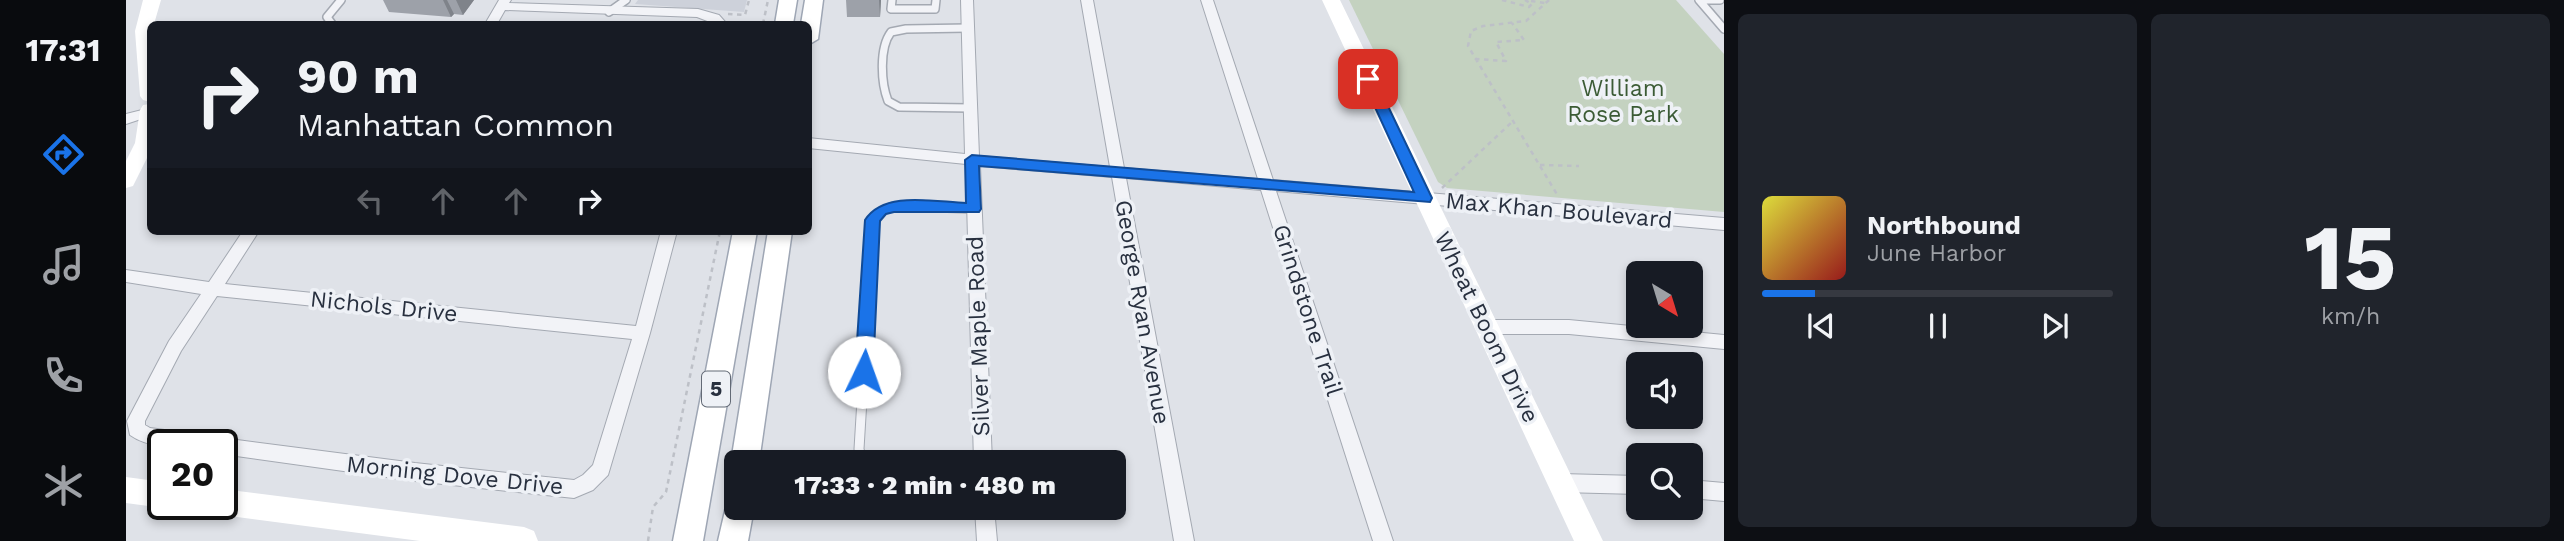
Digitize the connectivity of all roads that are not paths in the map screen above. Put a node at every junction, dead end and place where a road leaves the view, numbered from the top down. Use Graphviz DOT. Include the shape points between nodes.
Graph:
graph roads {
  1 [pos="152,0"];
  2 [pos="341,0"];
  3 [pos="626,0"];
  4 [pos="788,0"];
  5 [pos="814,0"];
  6 [pos="892,0"];
  7 [pos="936,0"];
  8 [pos="967,0"];
  9 [pos="1087,0"];
  10 [pos="1207,0"];
  11 [pos="1331,0"];
  12 [pos="1701,0"];
  13 [pos="1720,0"];
  14 [pos="503,3"];
  15 [pos="607,18"];
  16 [pos="330,21"];
  17 [pos="493,21"];
  18 [pos="718,21"];
  19 [pos="784,21"];
  20 [pos="811,21"];
  21 [pos="968,28"];
  22 [pos="1724,29"];
  23 [pos="147,64"];
  24 [pos="970,107"];
  25 [pos="147,113"];
  26 [pos="126,119"];
  27 [pos="147,131"];
  28 [pos="812,142"];
  29 [pos="972,160"];
  30 [pos="1118,172"];
  31 [pos="126,181"];
  32 [pos="1267,185"];
  33 [pos="1433,193"];
  34 [pos="974,209"];
  35 [pos="1724,224"];
  36 [pos="248,235"];
  37 [pos="667,235"];
  38 [pos="744,235"];
  39 [pos="779,235"];
  40 [pos="126,276"];
  41 [pos="213,289"];
  42 [pos="1487,327"];
  43 [pos="642,333"];
  44 [pos="1724,342"];
  45 [pos="147,436"];
  46 [pos="238,448"];
  47 [pos="747,450"];
  48 [pos="859,450"];
  49 [pos="983,450"];
  50 [pos="1561,483"];
  51 [pos="1626,485"];
  52 [pos="126,490"];
  53 [pos="1703,490"];
  54 [pos="1724,492"];
  55 [pos="147,493"];
  56 [pos="238,504"];
  57 [pos="737,520"];
  58 [pos="986,520"];
  59 [pos="524,541"];
  60 [pos="688,541"];
  61 [pos="733,541"];
  62 [pos="987,541"];
  63 [pos="1184,541"];
  64 [pos="1383,541"];
  65 [pos="1589,541"];
  1 -- 23 [label="street" via="144,31"];
  2 -- 16 [label="lane" via="327,17"];
  3 -- 15 [label="lane"];
  4 -- 19 [label="main road"];
  5 -- 20 [label="main road"];
  6 -- 7 [label="lane" via="891,9 935,9"];
  8 -- 21 [label="street, Silver Maple Road"];
  9 -- 30 [label="street, George Ryan Avenue"];
  10 -- 32 [label="street, Grindstone Trail"];
  11 -- 33 [label="street, Wheat Boom Drive"];
  12 -- 13 [label="lane"];
  12 -- 22 [label="lane"];
  14 -- 15 [label="street"];
  14 -- 17 [label="street"];
  15 -- 18 [label="street" via="698,13"];
  21 -- 24 [label="street, Silver Maple Road"];
  21 -- 24 [label="lane" via="891,32 885,40 883,88 888,101 899,107"];
  24 -- 29 [label="street, Silver Maple Road"];
  25 -- 26 [label="street"];
  27 -- 31 [label="street"];
  28 -- 29 [label="street, Max Khan Boulevard"];
  29 -- 30 [label="street, Max Khan Boulevard"];
  29 -- 34 [label="street, Silver Maple Road"];
  30 -- 32 [label="street, Max Khan Boulevard"];
  30 -- 63 [label="street, George Ryan Avenue"];
  32 -- 33 [label="street, Max Khan Boulevard"];
  32 -- 64 [label="street, Grindstone Trail"];
  33 -- 35 [label="street, Max Khan Boulevard"];
  33 -- 42 [label="street, Wheat Boom Drive"];
  34 -- 48 [label="lane" via="893,206 873,220"];
  34 -- 49 [label="street, Silver Maple Road"];
  36 -- 41 [label="street"];
  37 -- 43 [label="street, Morning Dove Drive"];
  38 -- 60 [label="main road, 5"];
  39 -- 47 [label="main road, 5"];
  40 -- 41 [label="street, Nichols Drive"];
  41 -- 43 [label="street, Nichols Drive"];
  41 -- 45 [label="street" via="138,412 135,425"];
  42 -- 44 [label="street" via="1569,327"];
  42 -- 50 [label="street, Wheat Boom Drive"];
  43 -- 46 [label="street, Morning Dove Drive" via="601,469 574,489"];
  50 -- 51 [label="street"];
  50 -- 65 [label="street, Wheat Boom Drive"];
  52 -- 55 [label="street"];
  53 -- 54 [label="street"];
  56 -- 59 [label="street"];
  57 -- 61 [label="main road"];
  58 -- 62 [label="street"];
}
